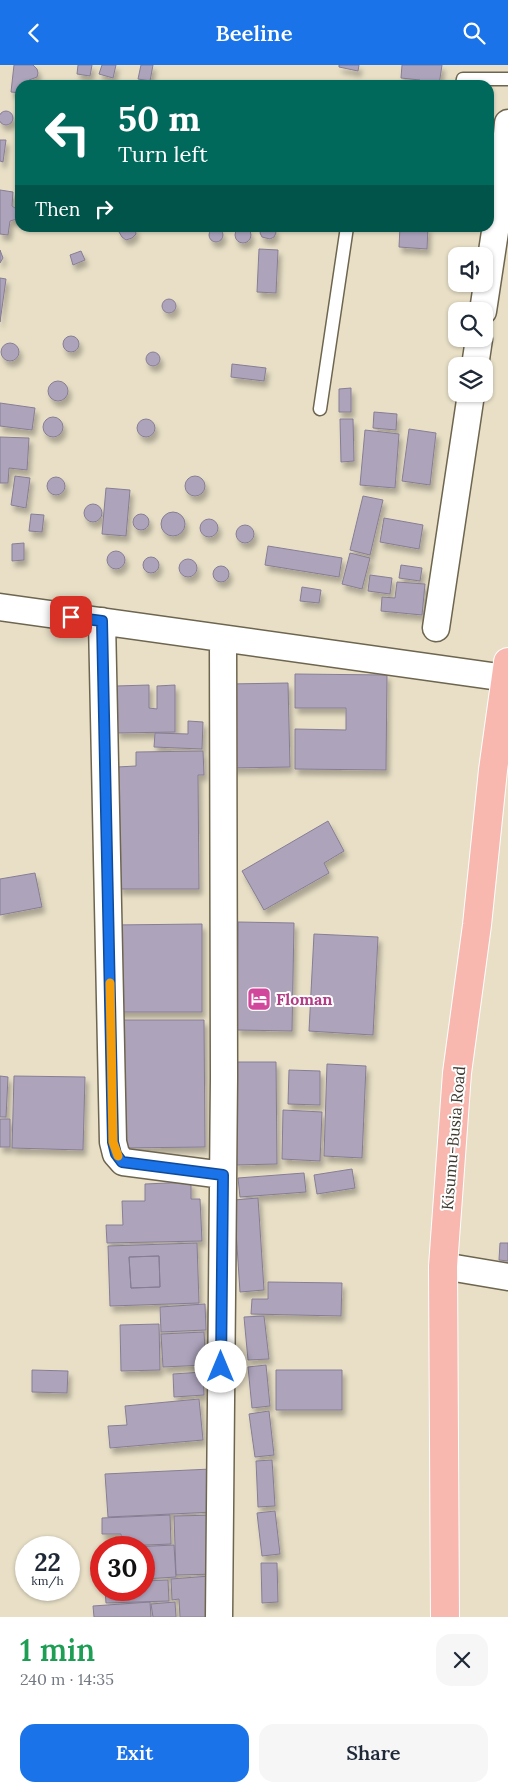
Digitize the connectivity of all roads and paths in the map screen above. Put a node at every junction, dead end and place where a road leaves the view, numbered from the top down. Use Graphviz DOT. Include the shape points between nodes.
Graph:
graph roads {
  1 [pos="508,79"];
  2 [pos="463,80"];
  3 [pos="508,123"];
  4 [pos="346,232"];
  5 [pos="484,302"];
  6 [pos="470,402"];
  7 [pos="320,409"];
  8 [pos="0,607"];
  9 [pos="102,621"];
  10 [pos="436,628"];
  11 [pos="223,639"];
  12 [pos="507,670"];
  13 [pos="501,770"];
  14 [pos="223,1175"];
  15 [pos="443,1266"];
  16 [pos="508,1277"];
  17 [pos="219,1617"];
  18 [pos="445,1617"];
  1 -- 2 [label="lane"];
  3 -- 5 [label="street"];
  4 -- 7 [label="lane"];
  6 -- 10 [label="street"];
  8 -- 9 [label="street"];
  9 -- 11 [label="street"];
  9 -- 14 [label="street" via="113,1142 122,1162"];
  11 -- 12 [label="street"];
  11 -- 14 [label="street"];
  12 -- 13 [label="highway, Kisumu-Busia Road"];
  13 -- 15 [label="highway, Kisumu-Busia Road" via="457,1073"];
  14 -- 17 [label="street"];
  15 -- 16 [label="street"];
  15 -- 18 [label="highway, Kisumu-Busia Road"];
}
